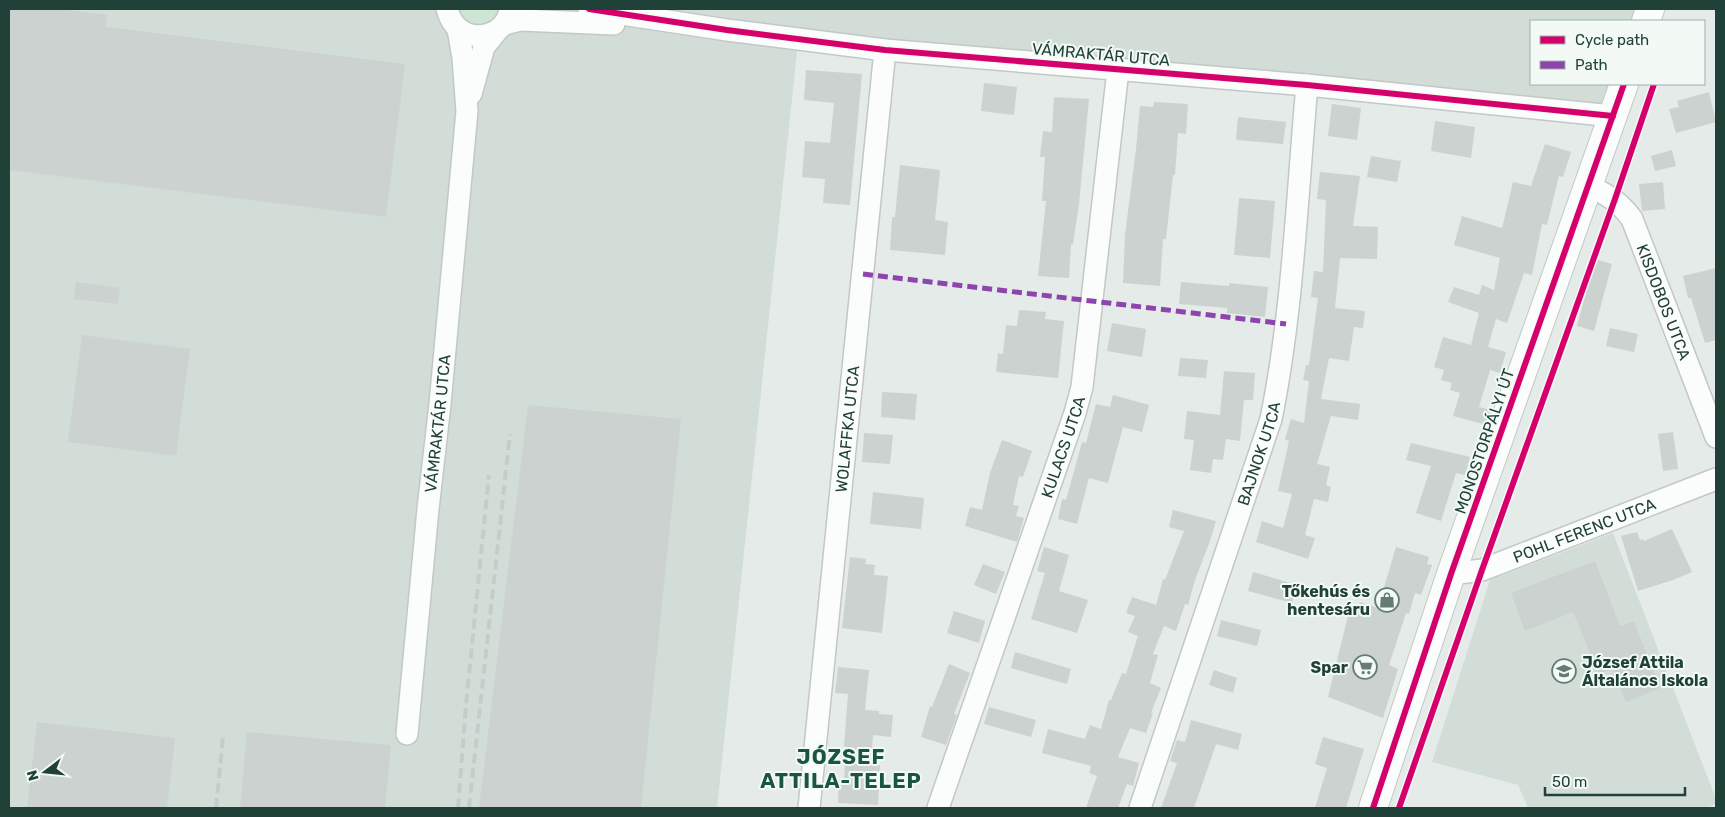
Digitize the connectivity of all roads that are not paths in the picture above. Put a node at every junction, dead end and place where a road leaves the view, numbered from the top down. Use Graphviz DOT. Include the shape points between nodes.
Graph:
graph roads {
  1 [pos="447,9"];
  2 [pos="589,9"];
  3 [pos="504,21"];
  4 [pos="458,29"];
  5 [pos="727,30"];
  6 [pos="885,50"];
  7 [pos="1118,70"];
  8 [pos="1307,85"];
  9 [pos="1624,85"];
  10 [pos="467,112"];
  11 [pos="1613,116"];
  12 [pos="1588,184"];
  13 [pos="1716,437"];
  14 [pos="1716,479"];
  15 [pos="1451,574"];
  16 [pos="407,734"];
  17 [pos="809,808"];
  18 [pos="938,808"];
  19 [pos="1140,808"];
  20 [pos="1373,808"];
  1 -- 4 [label="street, VÁMRAKTÁR UTCA"];
  2 -- 5 [label="street, VÁMRAKTÁR UTCA"];
  3 -- 4 [label="street" via="484,36 470,35"];
  3 -- 5 [label="street, VÁMRAKTÁR UTCA"];
  3 -- 10 [label="street, VÁMRAKTÁR UTCA" via="484,47"];
  4 -- 10 [label="street, VÁMRAKTÁR UTCA"];
  5 -- 6 [label="street, VÁMRAKTÁR UTCA"];
  6 -- 7 [label="street, VÁMRAKTÁR UTCA"];
  6 -- 17 [label="street, WOLAFFKA UTCA"];
  7 -- 8 [label="street, VÁMRAKTÁR UTCA"];
  7 -- 18 [label="street, KULACS UTCA" via="1082,387"];
  8 -- 11 [label="street, VÁMRAKTÁR UTCA"];
  8 -- 19 [label="street, BAJNOK UTCA" via="1286,324 1271,419"];
  9 -- 11 [label="street, MONOSTORPÁLYI ÚT"];
  10 -- 16 [label="street, VÁMRAKTÁR UTCA"];
  11 -- 12 [label="street, MONOSTORPÁLYI ÚT"];
  12 -- 13 [label="street, KISDOBOS UTCA" via="1615,199 1632,219"];
  12 -- 15 [label="street, MONOSTORPÁLYI ÚT"];
  14 -- 15 [label="street, POHL FERENC UTCA" via="1482,570"];
  15 -- 20 [label="street, MONOSTORPÁLYI ÚT"];
}
